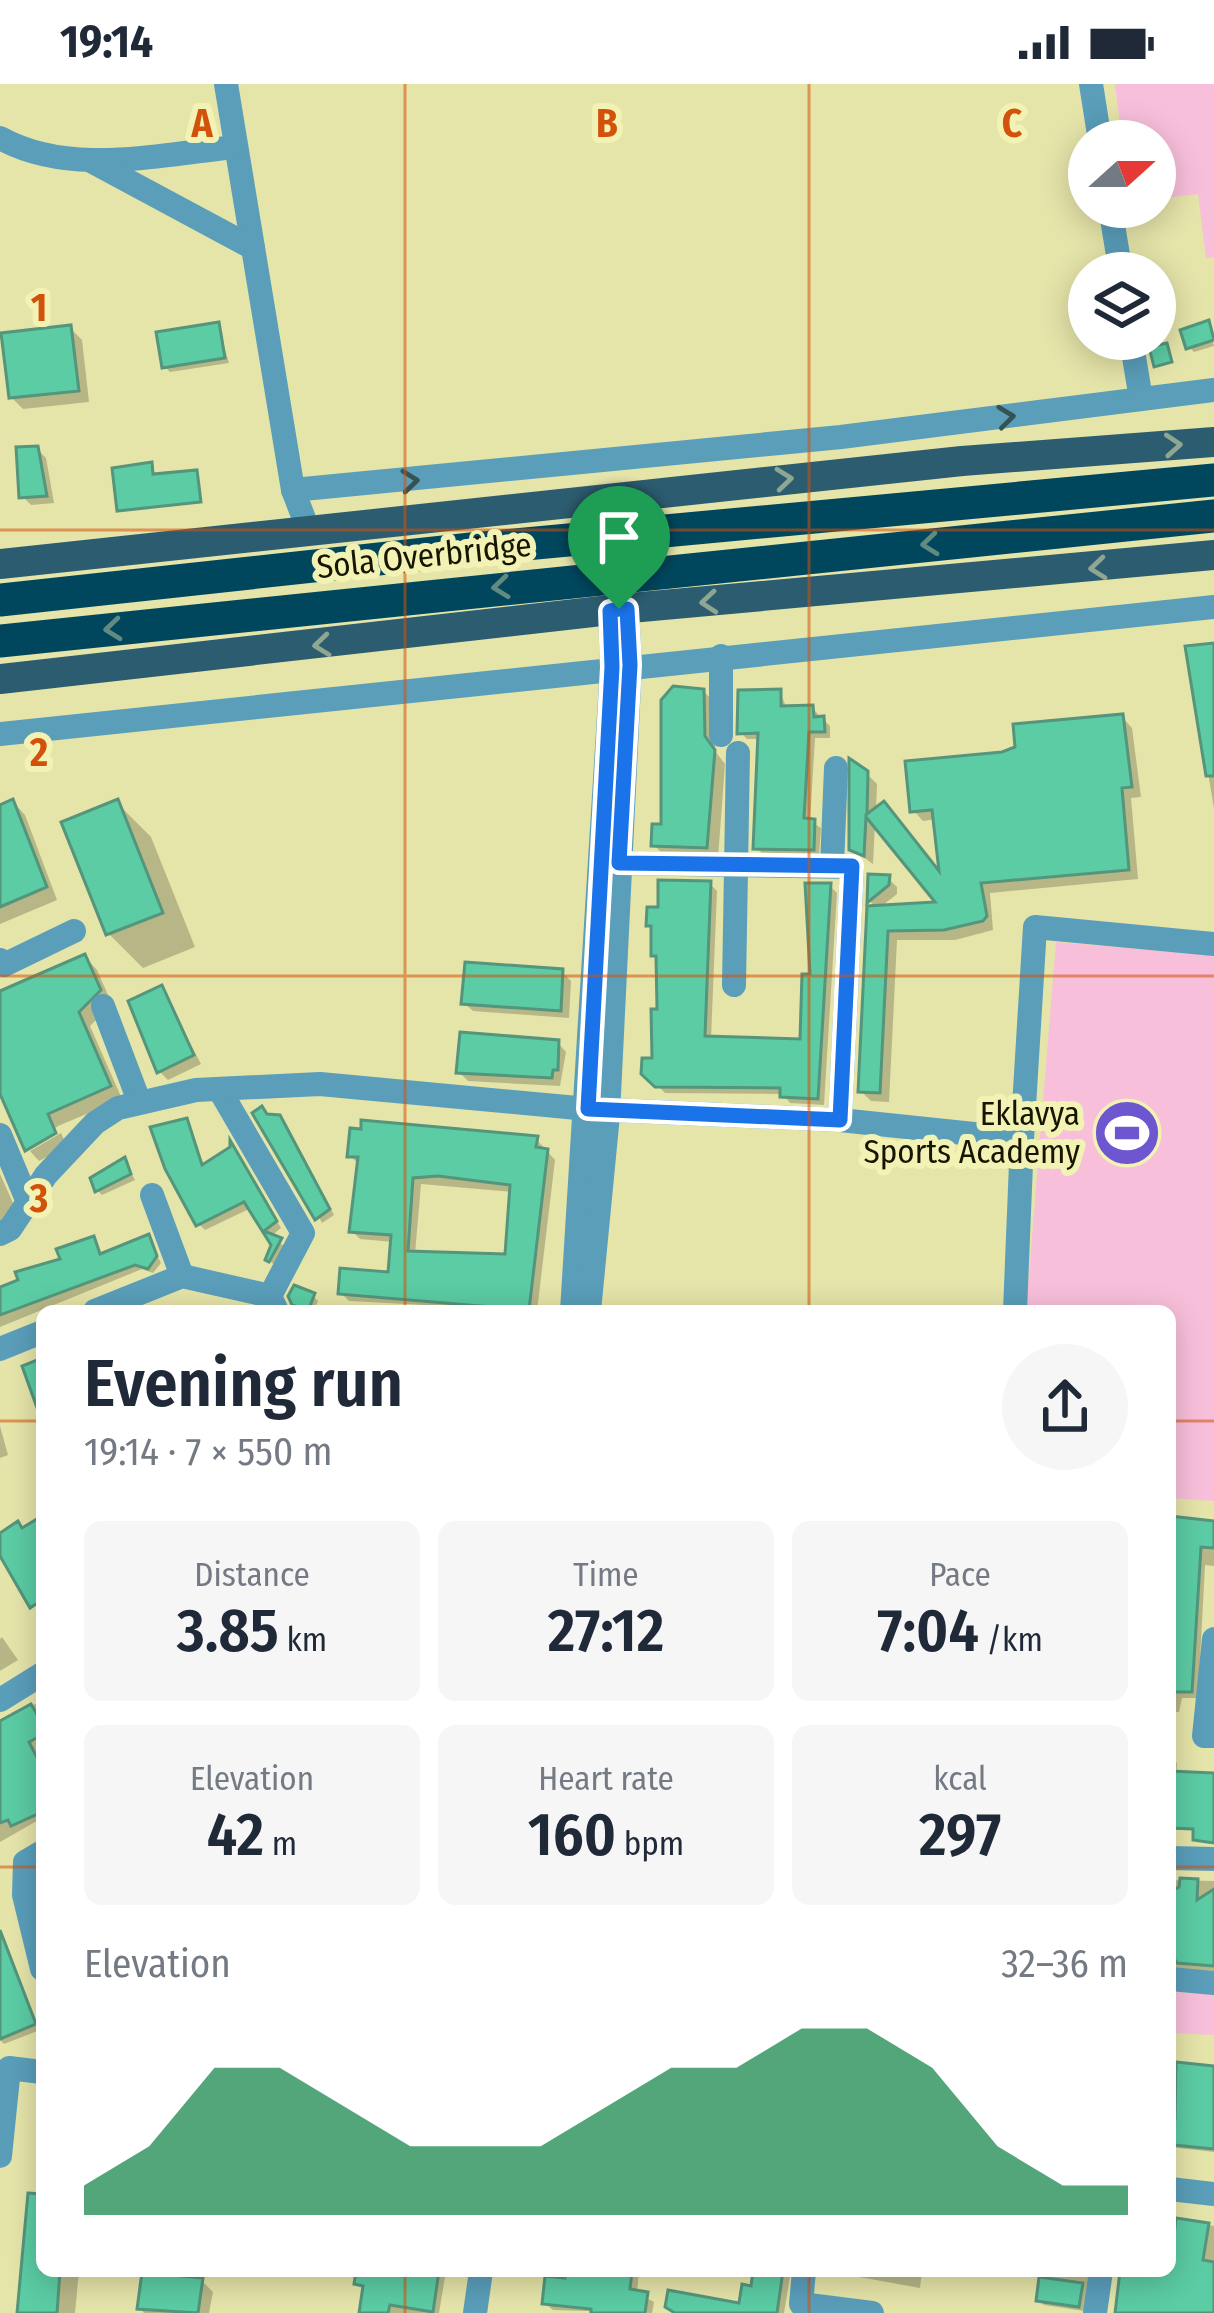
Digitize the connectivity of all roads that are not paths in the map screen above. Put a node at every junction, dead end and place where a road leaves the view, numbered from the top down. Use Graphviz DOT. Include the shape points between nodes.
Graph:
graph roads {
  1 [pos="226,84"];
  2 [pos="1091,84"];
  3 [pos="1097,120"];
  4 [pos="0,138"];
  5 [pos="236,147"];
  6 [pos="88,160"];
  7 [pos="253,248"];
  8 [pos="1134,360"];
  9 [pos="1214,390"];
  10 [pos="1141,399"];
  11 [pos="1214,442"];
  12 [pos="1214,480"];
  13 [pos="293,490"];
  14 [pos="1214,516"];
  15 [pos="308,529"];
  16 [pos="1214,555"];
  17 [pos="0,564"];
  18 [pos="0,600"];
  19 [pos="1214,607"];
  20 [pos="618,610"];
  21 [pos="0,641"];
  22 [pos="721,656"];
  23 [pos="621,666"];
  24 [pos="0,679"];
  25 [pos="0,734"];
  26 [pos="836,768"];
  27 [pos="619,863"];
  28 [pos="738,865"];
  29 [pos="832,866"];
  30 [pos="74,932"];
  31 [pos="1214,944"];
  32 [pos="0,960"];
  33 [pos="734,985"];
  34 [pos="103,1006"];
  35 [pos="219,1089"];
  36 [pos="139,1101"];
  37 [pos="598,1109"];
  38 [pos="840,1120"];
  39 [pos="0,1135"];
  40 [pos="1022,1139"];
  41 [pos="152,1195"];
  42 [pos="28,1202"];
  43 [pos="0,1234"];
  44 [pos="182,1276"];
  45 [pos="273,1304"];
  46 [pos="110,1305"];
  47 [pos="573,1305"];
  48 [pos="589,1305"];
  49 [pos="1016,1305"];
  50 [pos="36,1334"];
  51 [pos="0,1349"];
  52 [pos="1214,1640"];
  53 [pos="36,1678"];
  54 [pos="0,1700"];
  55 [pos="1214,1736"];
  56 [pos="36,1856"];
  57 [pos="1176,1858"];
  58 [pos="1214,1859"];
  59 [pos="36,1944"];
  60 [pos="1176,1980"];
  61 [pos="1214,1983"];
  62 [pos="4,2067"];
  63 [pos="36,2071"];
  64 [pos="0,2156"];
  65 [pos="1176,2189"];
  66 [pos="1214,2194"];
  67 [pos="480,2277"];
  68 [pos="495,2277"];
  69 [pos="803,2277"];
  70 [pos="1100,2277"];
  71 [pos="475,2313"];
  72 [pos="490,2313"];
  73 [pos="872,2313"];
  74 [pos="1095,2313"];
  1 -- 5 [label="street"];
  2 -- 3 [label="street"];
  4 -- 6 [label="street" via="43,157"];
  5 -- 6 [label="street"];
  5 -- 7 [label="street"];
  6 -- 7 [label="street"];
  7 -- 13 [label="street"];
  8 -- 10 [label="street"];
  9 -- 10 [label="street"];
  13 -- 10 [label="street, one-way"];
  15 -- 11 [label="main road, one-way"];
  12 -- 18 [label="highway, Sola Overbridge"];
  13 -- 15 [label="street"];
  14 -- 21 [label="highway, Sola Overbridge, one-way"];
  15 -- 17 [label="main road"];
  16 -- 20 [label="main road, one-way"];
  19 -- 22 [label="street"];
  20 -- 23 [label="street"];
  20 -- 24 [label="main road, one-way"];
  22 -- 23 [label="street"];
  22 -- 28 [label="street"];
  23 -- 25 [label="street"];
  23 -- 27 [label="street"];
  23 -- 37 [label="street"];
  26 -- 29 [label="street"];
  27 -- 28 [label="street"];
  27 -- 37 [label="street"];
  28 -- 29 [label="street"];
  28 -- 33 [label="street"];
  29 -- 38 [label="street" via="852,866"];
  30 -- 32 [label="street" via="4,965"];
  31 -- 40 [label="street" via="1035,927"];
  34 -- 36 [label="street"];
  35 -- 36 [label="street"];
  35 -- 37 [label="street" via="320,1084"];
  35 -- 45 [label="street" via="303,1233"];
  36 -- 42 [label="street" via="75,1140"];
  37 -- 38 [label="street"];
  37 -- 47 [label="street"];
  37 -- 48 [label="street"];
  38 -- 40 [label="street"];
  39 -- 42 [label="street"];
  40 -- 49 [label="street"];
  41 -- 44 [label="street"];
  42 -- 43 [label="street"];
  44 -- 45 [label="street"];
  44 -- 46 [label="street"];
  50 -- 51 [label="street"];
  52 -- 55 [label="street" via="1204,1736"];
  53 -- 54 [label="street"];
  56 -- 59 [label="street" via="25,1862 24,1895"];
  57 -- 58 [label="street"];
  60 -- 61 [label="street"];
  62 -- 63 [label="street"];
  62 -- 64 [label="street"];
  65 -- 66 [label="street"];
  67 -- 71 [label="street"];
  68 -- 72 [label="street"];
  69 -- 73 [label="street" via="801,2304"];
  70 -- 74 [label="street"];
}
